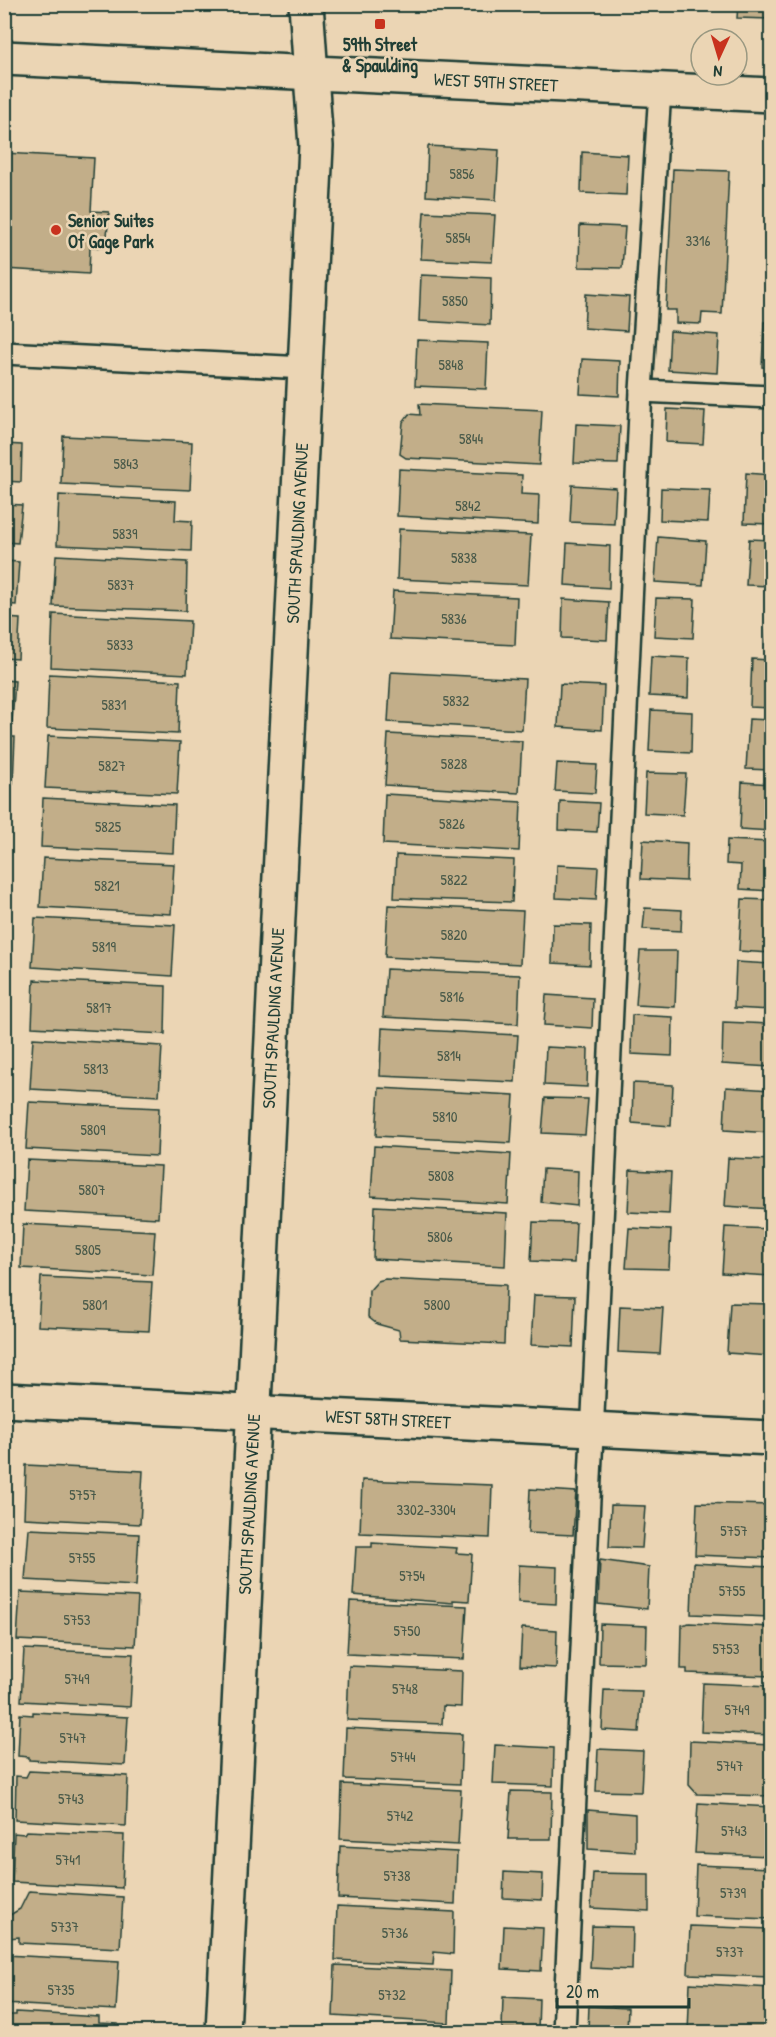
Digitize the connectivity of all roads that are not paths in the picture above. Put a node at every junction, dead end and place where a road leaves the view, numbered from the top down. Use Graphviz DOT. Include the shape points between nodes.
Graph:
graph roads {
  1 [pos="306,4"];
  2 [pos="4,58"];
  3 [pos="310,73"];
  4 [pos="660,90"];
  5 [pos="771,95"];
  6 [pos="4,353"];
  7 [pos="305,368"];
  8 [pos="641,391"];
  9 [pos="771,397"];
  10 [pos="4,1400"];
  11 [pos="253,1412"];
  12 [pos="593,1429"];
  13 [pos="771,1438"];
  14 [pos="223,2032"];
  15 [pos="564,2032"];
  1 -- 3 [label="street, SOUTH SPAULDING AVENUE"];
  2 -- 3 [label="street, WEST 59TH STREET"];
  3 -- 4 [label="street, WEST 59TH STREET"];
  3 -- 7 [label="street, SOUTH SPAULDING AVENUE" via="316,146"];
  4 -- 5 [label="street, WEST 59TH STREET"];
  4 -- 8 [label="lane"];
  6 -- 7 [label="lane"];
  7 -- 11 [label="street, SOUTH SPAULDING AVENUE"];
  8 -- 9 [label="lane"];
  8 -- 12 [label="lane"];
  10 -- 11 [label="street, WEST 58TH STREET"];
  11 -- 12 [label="street, WEST 58TH STREET"];
  11 -- 14 [label="street, SOUTH SPAULDING AVENUE"];
  12 -- 13 [label="street, WEST 58TH STREET"];
  12 -- 15 [label="lane"];
}
